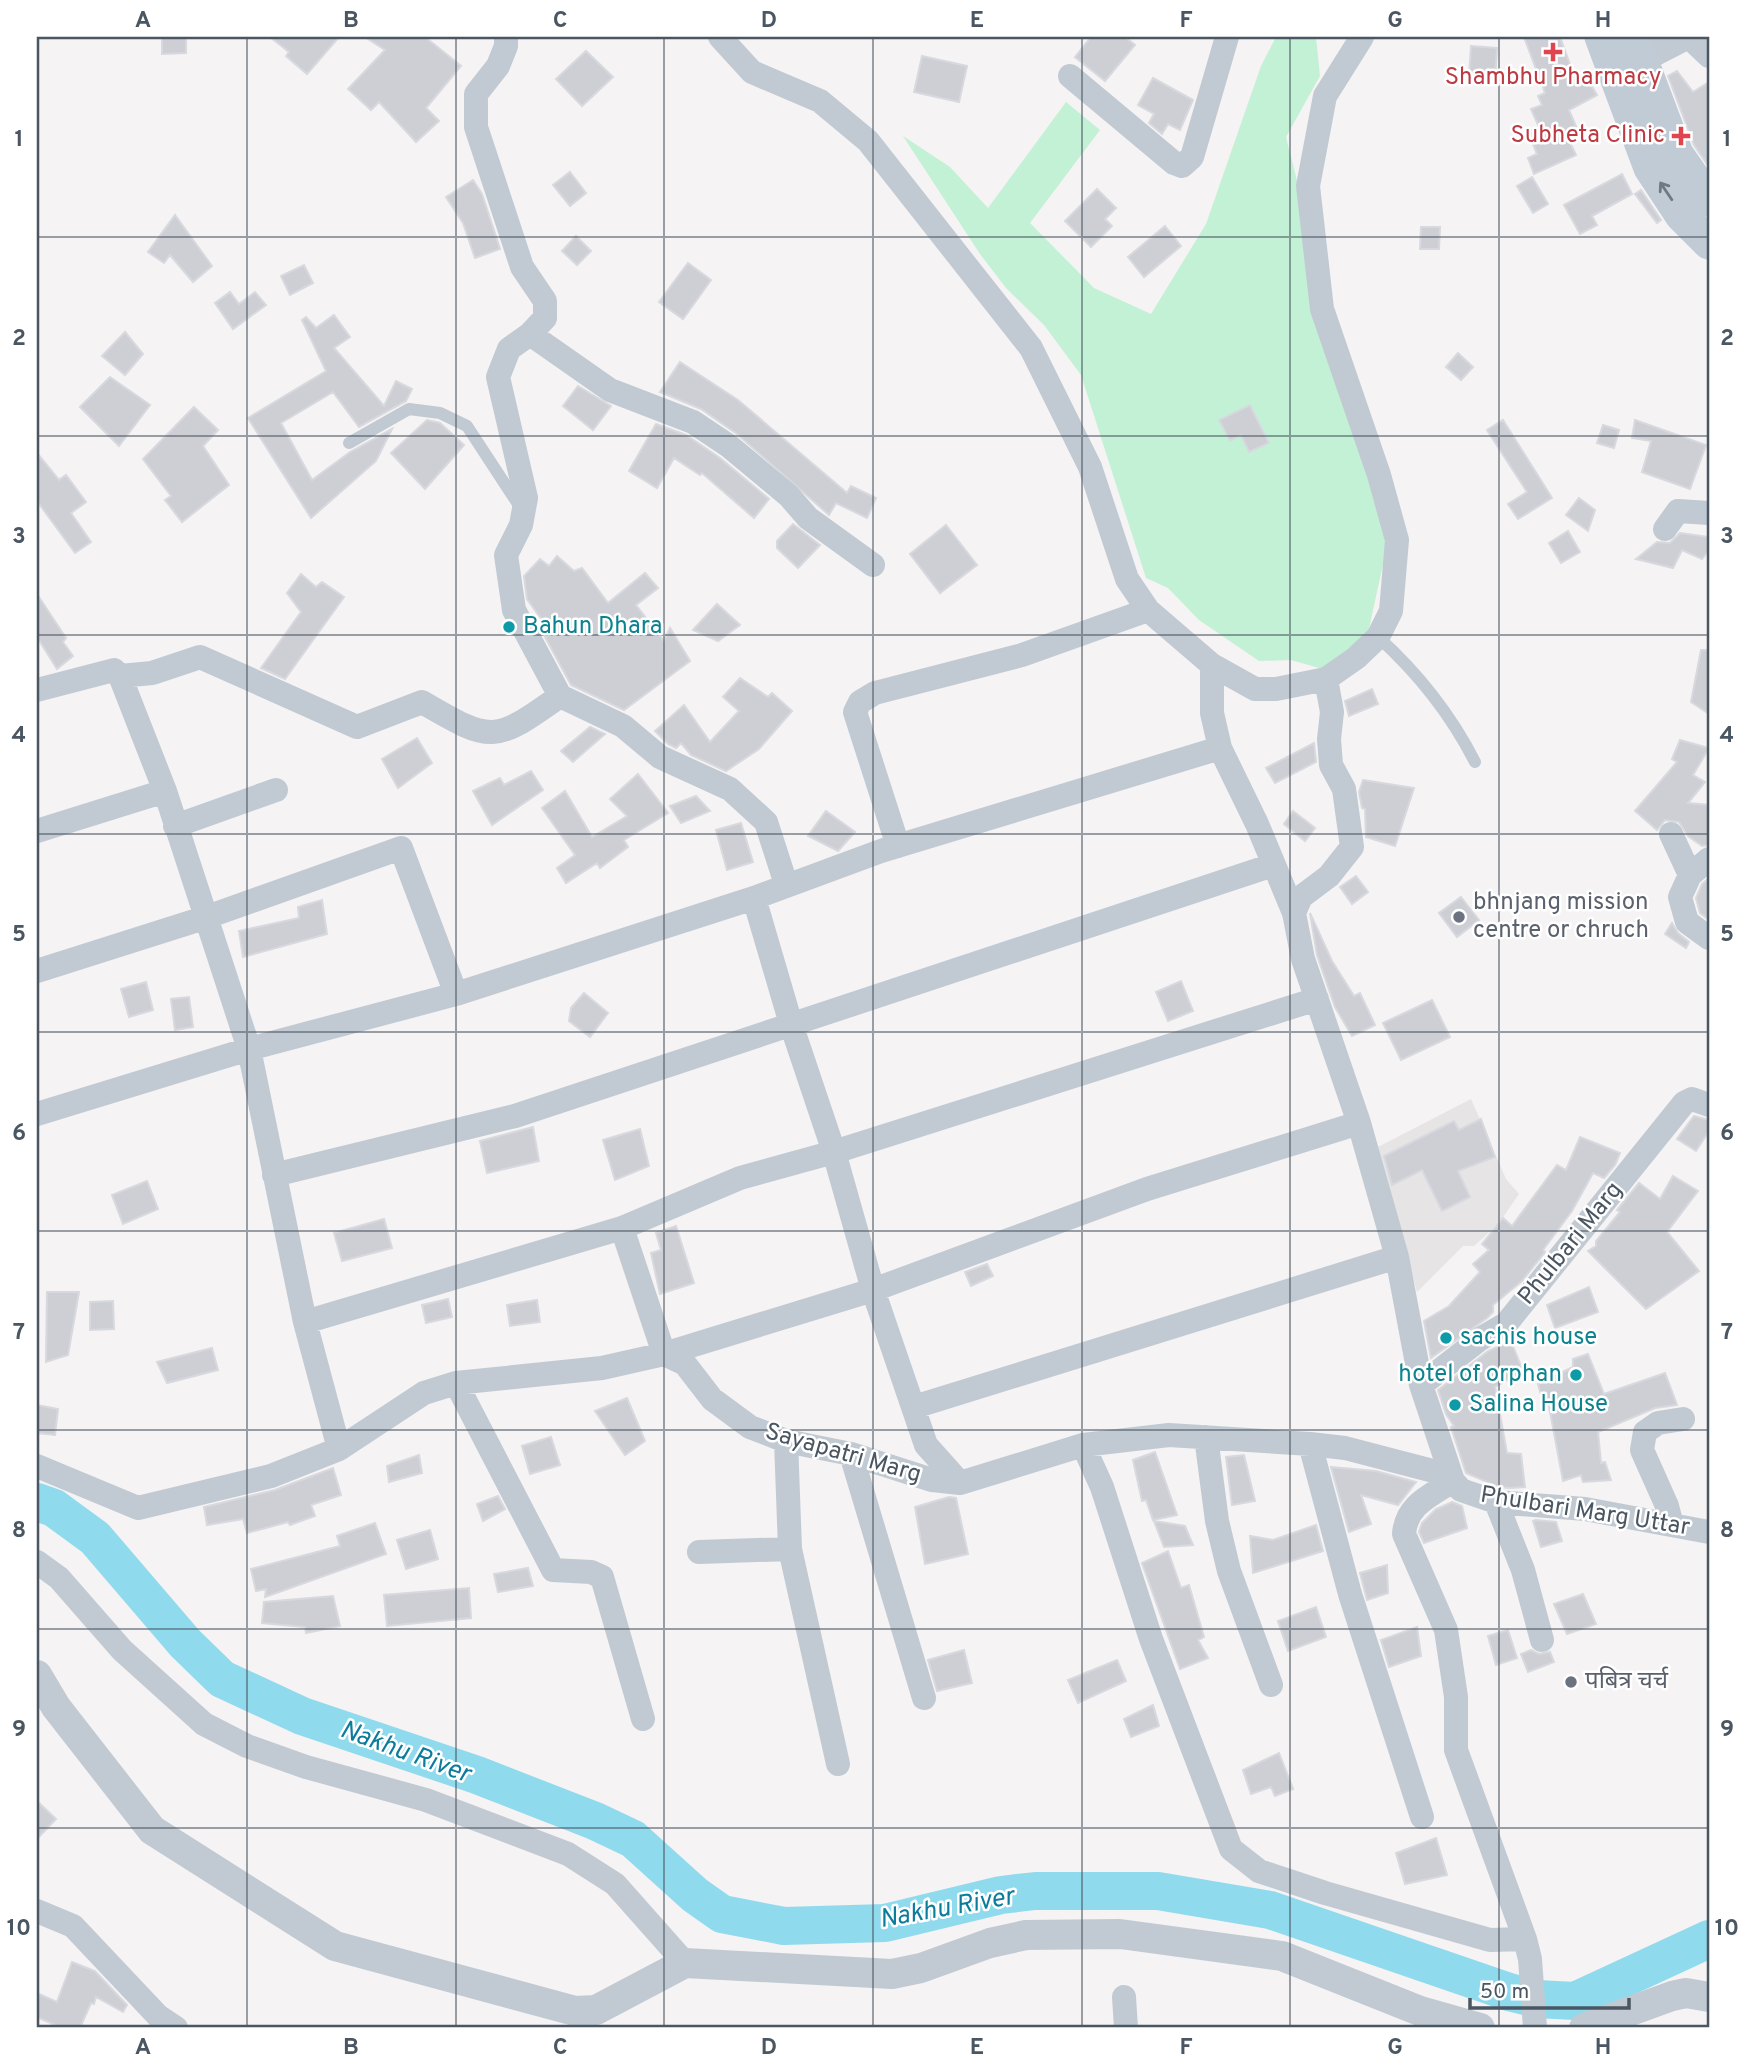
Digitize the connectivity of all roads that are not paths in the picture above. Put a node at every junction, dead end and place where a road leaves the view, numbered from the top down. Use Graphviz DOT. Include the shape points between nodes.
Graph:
graph roads {
  1 [pos="506,37"];
  2 [pos="720,37"];
  3 [pos="1227,37"];
  4 [pos="1362,37"];
  5 [pos="1601,37"];
  6 [pos="1682,37"];
  7 [pos="1689,37"];
  8 [pos="1629,56"];
  9 [pos="1709,56"];
  10 [pos="1070,76"];
  11 [pos="1709,200"];
  12 [pos="1709,243"];
  13 [pos="530,334"];
  14 [pos="349,443"];
  15 [pos="524,512"];
  16 [pos="1709,513"];
  17 [pos="1665,529"];
  18 [pos="873,565"];
  19 [pos="1148,610"];
  20 [pos="1378,637"];
  21 [pos="1212,665"];
  22 [pos="120,676"];
  23 [pos="1326,679"];
  24 [pos="37,690"];
  25 [pos="560,695"];
  26 [pos="1220,748"];
  27 [pos="1475,762"];
  28 [pos="276,790"];
  29 [pos="164,791"];
  30 [pos="175,826"];
  31 [pos="37,831"];
  32 [pos="1671,834"];
  33 [pos="898,846"];
  34 [pos="1709,859"];
  35 [pos="1273,865"];
  36 [pos="1690,875"];
  37 [pos="786,884"];
  38 [pos="754,898"];
  39 [pos="1294,913"];
  40 [pos="204,918"];
  41 [pos="1709,938"];
  42 [pos="37,971"];
  43 [pos="456,994"];
  44 [pos="1317,999"];
  45 [pos="791,1024"];
  46 [pos="248,1049"];
  47 [pos="1709,1105"];
  48 [pos="37,1114"];
  49 [pos="1359,1123"];
  50 [pos="834,1152"];
  51 [pos="274,1175"];
  52 [pos="622,1228"];
  53 [pos="1397,1257"];
  54 [pos="873,1290"];
  55 [pos="304,1322"];
  56 [pos="664,1354"];
  57 [pos="456,1383"];
  58 [pos="1421,1385"];
  59 [pos="914,1407"];
  60 [pos="1683,1419"];
  61 [pos="1206,1437"];
  62 [pos="786,1441"];
  63 [pos="1310,1444"];
  64 [pos="1083,1445"];
  65 [pos="339,1449"];
  66 [pos="851,1454"];
  67 [pos="37,1466"];
  68 [pos="960,1483"];
  69 [pos="1457,1486"];
  70 [pos="1496,1502"];
  71 [pos="1672,1525"];
  72 [pos="1709,1532"];
  73 [pos="790,1549"];
  74 [pos="699,1552"];
  75 [pos="37,1562"];
  76 [pos="1542,1640"];
  77 [pos="37,1675"];
  78 [pos="1271,1685"];
  79 [pos="924,1698"];
  80 [pos="643,1719"];
  81 [pos="838,1764"];
  82 [pos="1422,1817"];
  83 [pos="37,1911"];
  84 [pos="1527,1949"];
  85 [pos="685,1963"];
  86 [pos="1124,1997"];
  87 [pos="1709,1997"];
  88 [pos="1536,2023"];
  89 [pos="176,2028"];
  90 [pos="1126,2028"];
  91 [pos="1480,2028"];
  92 [pos="1584,2028"];
  1 -- 13 [label="street" via="498,66 476,94 476,127 522,267 545,301 545,318"];
  2 -- 19 [label="street" via="752,72 820,101 868,141 1031,348 1090,467 1127,579"];
  3 -- 10 [label="street" via="1192,157 1182,166"];
  4 -- 20 [label="street" via="1325,96 1308,186 1324,319 1397,540 1391,611"];
  5 -- 8 [label="main road"];
  6 -- 8 [label="street"];
  7 -- 9 [label="street"];
  8 -- 11 [label="main road" via="1677,154"];
  12 -- 8 [label="main road, one-way" via="1681,215 1650,168"];
  13 -- 15 [label="street" via="509,349 498,377 526,498"];
  13 -- 18 [label="street" via="610,390 693,422 729,446 808,518"];
  14 -- 15 [label="lane" via="409,409 440,413 467,426"];
  15 -- 25 [label="street" via="506,555 514,610"];
  16 -- 17 [label="street" via="1678,511"];
  19 -- 21 [label="street"];
  19 -- 33 [label="street" via="1022,654 875,692 860,702 855,712"];
  20 -- 23 [label="street"];
  20 -- 27 [label="lane" via="1413,668 1455,722"];
  21 -- 23 [label="street" via="1255,689"];
  21 -- 26 [label="street" via="1212,713"];
  22 -- 24 [label="street" via="114,670"];
  22 -- 25 [label="street" via="152,673 200,657 357,727 422,702 468,729 493,734 523,722"];
  22 -- 29 [label="street"];
  23 -- 39 [label="street" via="1332,712 1331,765 1344,789 1352,847 1329,876 1301,897"];
  25 -- 37 [label="street" via="623,726 660,757 730,789 765,822"];
  26 -- 33 [label="street"];
  26 -- 35 [label="street"];
  28 -- 30 [label="street"];
  29 -- 30 [label="street"];
  29 -- 31 [label="street"];
  30 -- 40 [label="street"];
  32 -- 36 [label="street"];
  33 -- 37 [label="street"];
  34 -- 36 [label="street"];
  35 -- 39 [label="street"];
  35 -- 45 [label="street"];
  36 -- 41 [label="street" via="1680,897 1687,922"];
  37 -- 38 [label="street"];
  38 -- 43 [label="street"];
  38 -- 45 [label="street"];
  39 -- 44 [label="street"];
  40 -- 42 [label="street"];
  40 -- 43 [label="street" via="401,848"];
  40 -- 46 [label="street"];
  43 -- 46 [label="street"];
  44 -- 49 [label="street"];
  44 -- 50 [label="street"];
  45 -- 50 [label="street"];
  45 -- 51 [label="street" via="515,1116"];
  46 -- 48 [label="street"];
  46 -- 51 [label="street"];
  47 -- 58 [label="street, Phulbari Marg" via="1692,1100 1684,1103 1506,1324"];
  49 -- 53 [label="street"];
  49 -- 54 [label="street" via="1147,1189"];
  50 -- 52 [label="street" via="740,1178"];
  50 -- 54 [label="street"];
  51 -- 55 [label="street"];
  52 -- 55 [label="street"];
  52 -- 56 [label="street"];
  53 -- 58 [label="street"];
  53 -- 59 [label="street"];
  54 -- 56 [label="street"];
  54 -- 59 [label="street"];
  55 -- 65 [label="street"];
  56 -- 57 [label="street" via="602,1368"];
  56 -- 62 [label="street, Sayapatri Marg" via="685,1364 712,1399 750,1427"];
  57 -- 65 [label="street" via="424,1393"];
  57 -- 80 [label="street" via="553,1570 603,1577"];
  58 -- 69 [label="street"];
  59 -- 68 [label="street" via="926,1445"];
  60 -- 71 [label="street" via="1658,1423 1645,1432 1642,1450"];
  61 -- 63 [label="street, Sayapatri Marg"];
  61 -- 64 [label="street, Sayapatri Marg" via="1170,1434"];
  61 -- 78 [label="street" via="1229,1571"];
  62 -- 66 [label="street, Sayapatri Marg"];
  62 -- 73 [label="street"];
  63 -- 69 [label="street, Sayapatri Marg" via="1345,1448 1437,1472"];
  63 -- 82 [label="street" via="1349,1594"];
  64 -- 68 [label="street, Sayapatri Marg"];
  64 -- 84 [label="street" via="1231,1850 1259,1871 1325,1894"];
  65 -- 67 [label="street" via="271,1476 138,1508"];
  66 -- 68 [label="street, Sayapatri Marg" via="932,1480"];
  66 -- 79 [label="street"];
  69 -- 70 [label="street, Phulbari Marg Uttar"];
  69 -- 84 [label="street" via="1411,1508 1404,1534 1446,1630 1456,1697 1456,1750"];
  70 -- 71 [label="street, Phulbari Marg Uttar" via="1585,1509"];
  70 -- 76 [label="street" via="1523,1570"];
  71 -- 72 [label="street, Phulbari Marg Uttar"];
  73 -- 74 [label="street"];
  73 -- 81 [label="street"];
  75 -- 85 [label="street" via="58,1578 122,1650 204,1724 247,1746 426,1800 568,1854 615,1884"];
  77 -- 85 [label="street" via="56,1707 152,1830 335,1946 575,2011 596,2010"];
  83 -- 89 [label="street" via="73,1926 158,2017"];
  84 -- 88 [label="street"];
  85 -- 91 [label="street" via="892,1974 1026,1935 1120,1934 1282,1956 1420,2011"];
  86 -- 90 [label="street"];
  87 -- 92 [label="street" via="1672,1996"];
}
